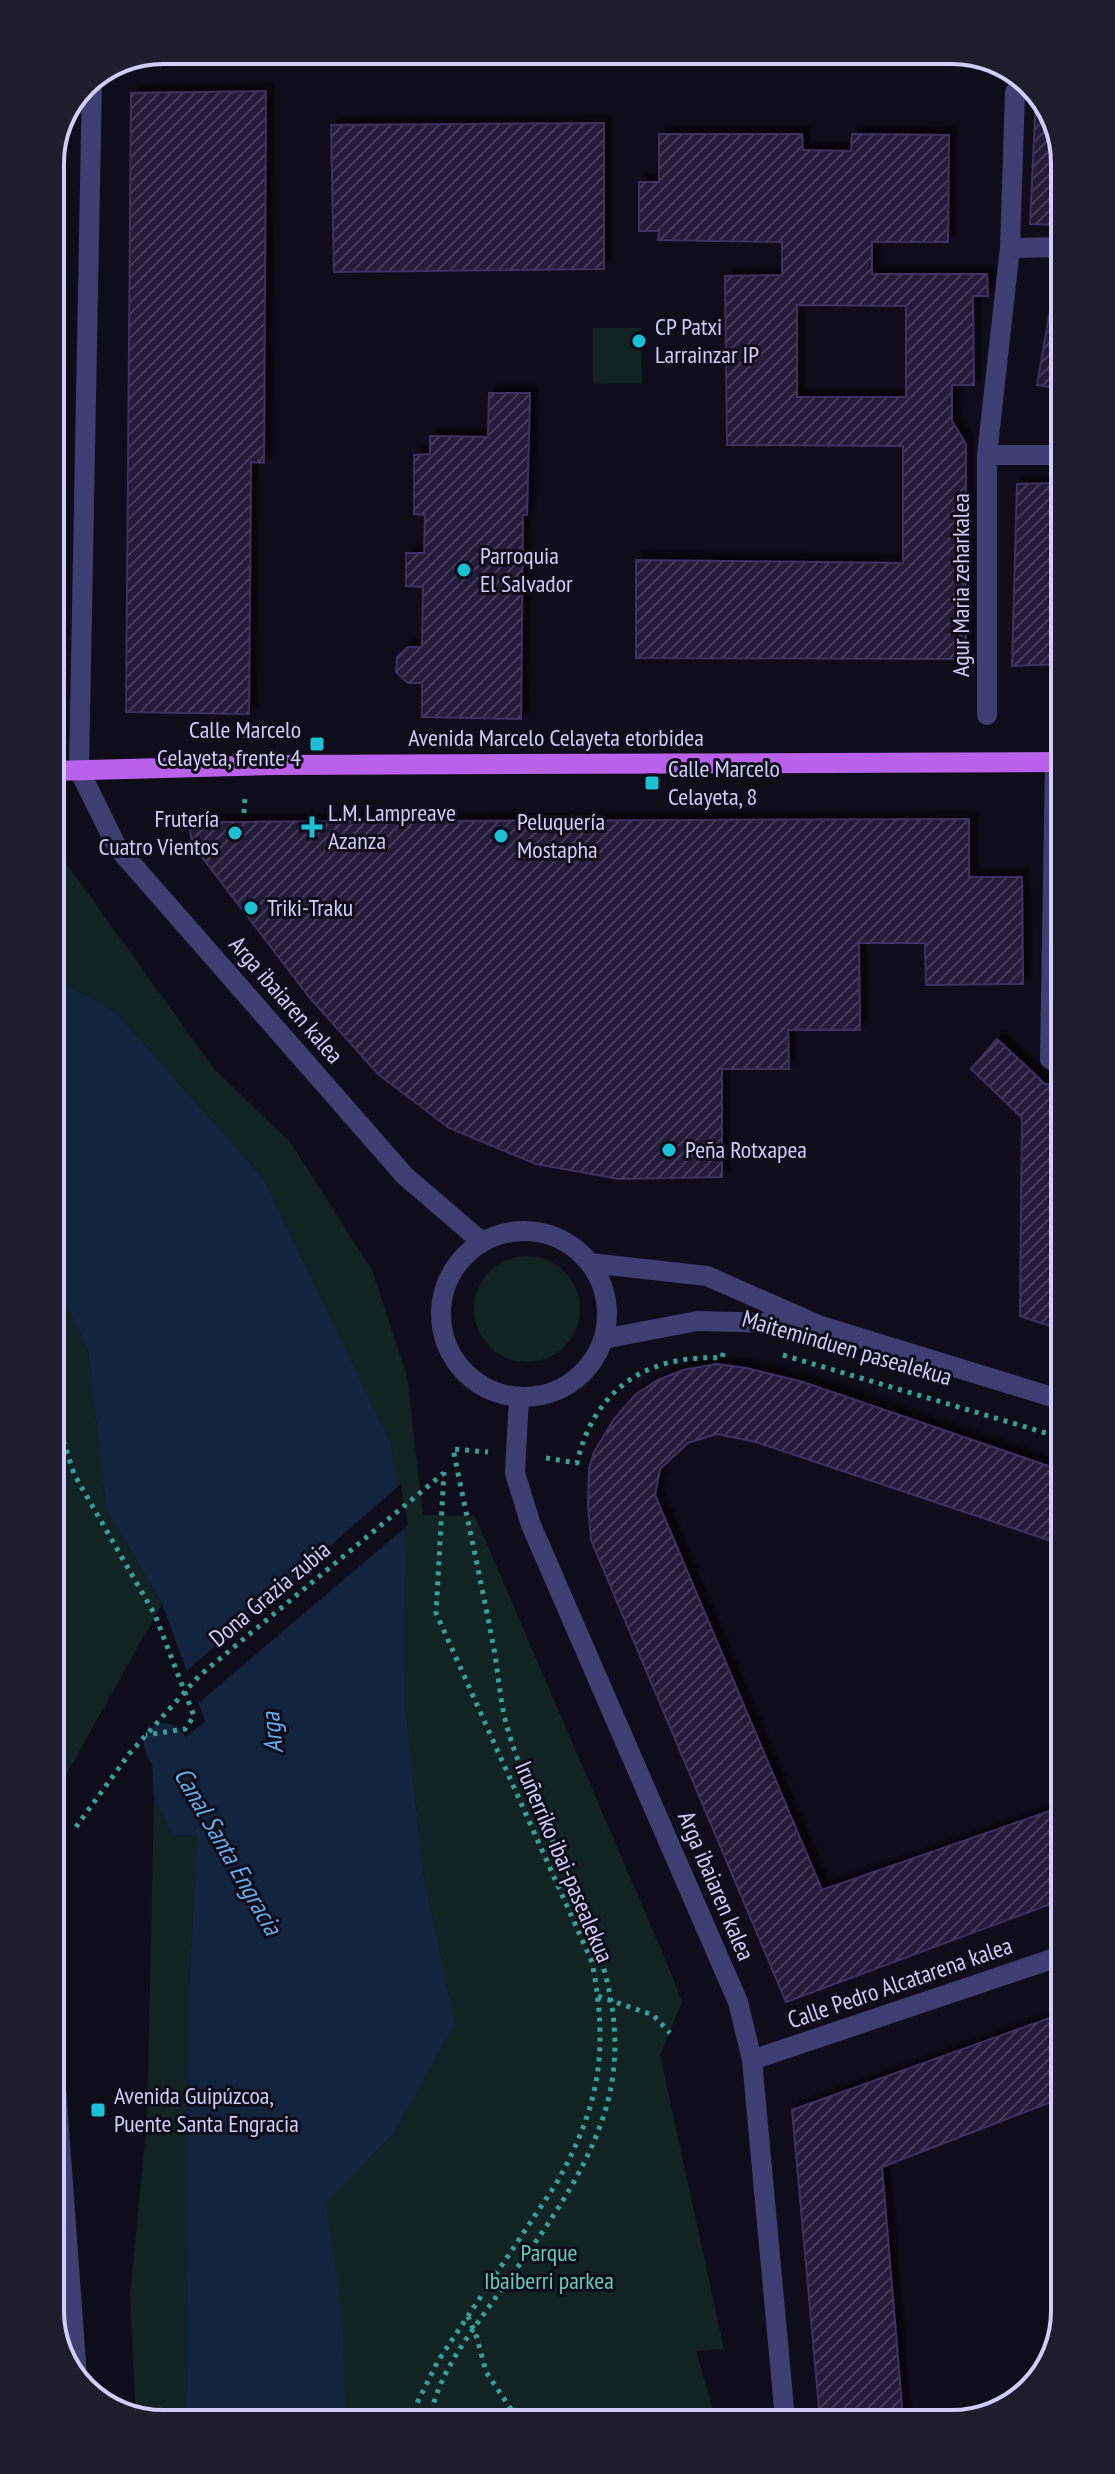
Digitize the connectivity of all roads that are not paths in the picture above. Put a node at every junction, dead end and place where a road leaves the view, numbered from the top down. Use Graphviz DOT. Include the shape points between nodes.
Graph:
graph roads {
  1 [pos="1015,92"];
  2 [pos="92,95"];
  3 [pos="1051,247"];
  4 [pos="1010,248"];
  5 [pos="987,455"];
  6 [pos="1051,455"];
  7 [pos="987,715"];
  8 [pos="1051,762"];
  9 [pos="79,770"];
  10 [pos="64,771"];
  11 [pos="1051,1022"];
  12 [pos="1051,1060"];
  13 [pos="482,1242"];
  14 [pos="590,1263"];
  15 [pos="818,1325"];
  16 [pos="603,1339"];
  17 [pos="519,1397"];
  18 [pos="1051,1397"];
  19 [pos="1051,1959"];
  20 [pos="752,2060"];
  21 [pos="64,2297"];
  22 [pos="65,2324"];
  23 [pos="784,2410"];
  1 -- 4 [label="street, Agur Maria zeharkalea"];
  2 -- 9 [label="street"];
  3 -- 4 [label="street"];
  4 -- 5 [label="street, Agur Maria zeharkalea"];
  5 -- 6 [label="street"];
  5 -- 7 [label="street, Agur Maria zeharkalea"];
  8 -- 9 [label="main road, Avenida Marcelo Celayeta etorbidea"];
  9 -- 10 [label="main road, Avenida Marcelo Celayeta etorbidea"];
  9 -- 13 [label="street, Arga ibaiaren kalea" via="124,855 405,1176"];
  11 -- 12 [label="street"];
  13 -- 14 [label="street" via="505,1232 528,1231 573,1246"];
  13 -- 17 [label="street" via="461,1258 447,1280 440,1306 443,1333 452,1357 470,1378"];
  14 -- 15 [label="street, Maiteminduen pasealekua" via="707,1276"];
  14 -- 16 [label="street" via="607,1313"];
  15 -- 16 [label="street, Maiteminduen pasealekua" via="697,1321"];
  15 -- 18 [label="street, Maiteminduen pasealekua"];
  16 -- 17 [label="street" via="591,1364 571,1382 546,1395"];
  17 -- 20 [label="street, Arga ibaiaren kalea" via="515,1473 531,1525 738,2002"];
  19 -- 20 [label="street, Calle Pedro Alcatarena kalea"];
  20 -- 23 [label="street, Arga ibaiaren kalea"];
  21 -- 22 [label="street"];
}
